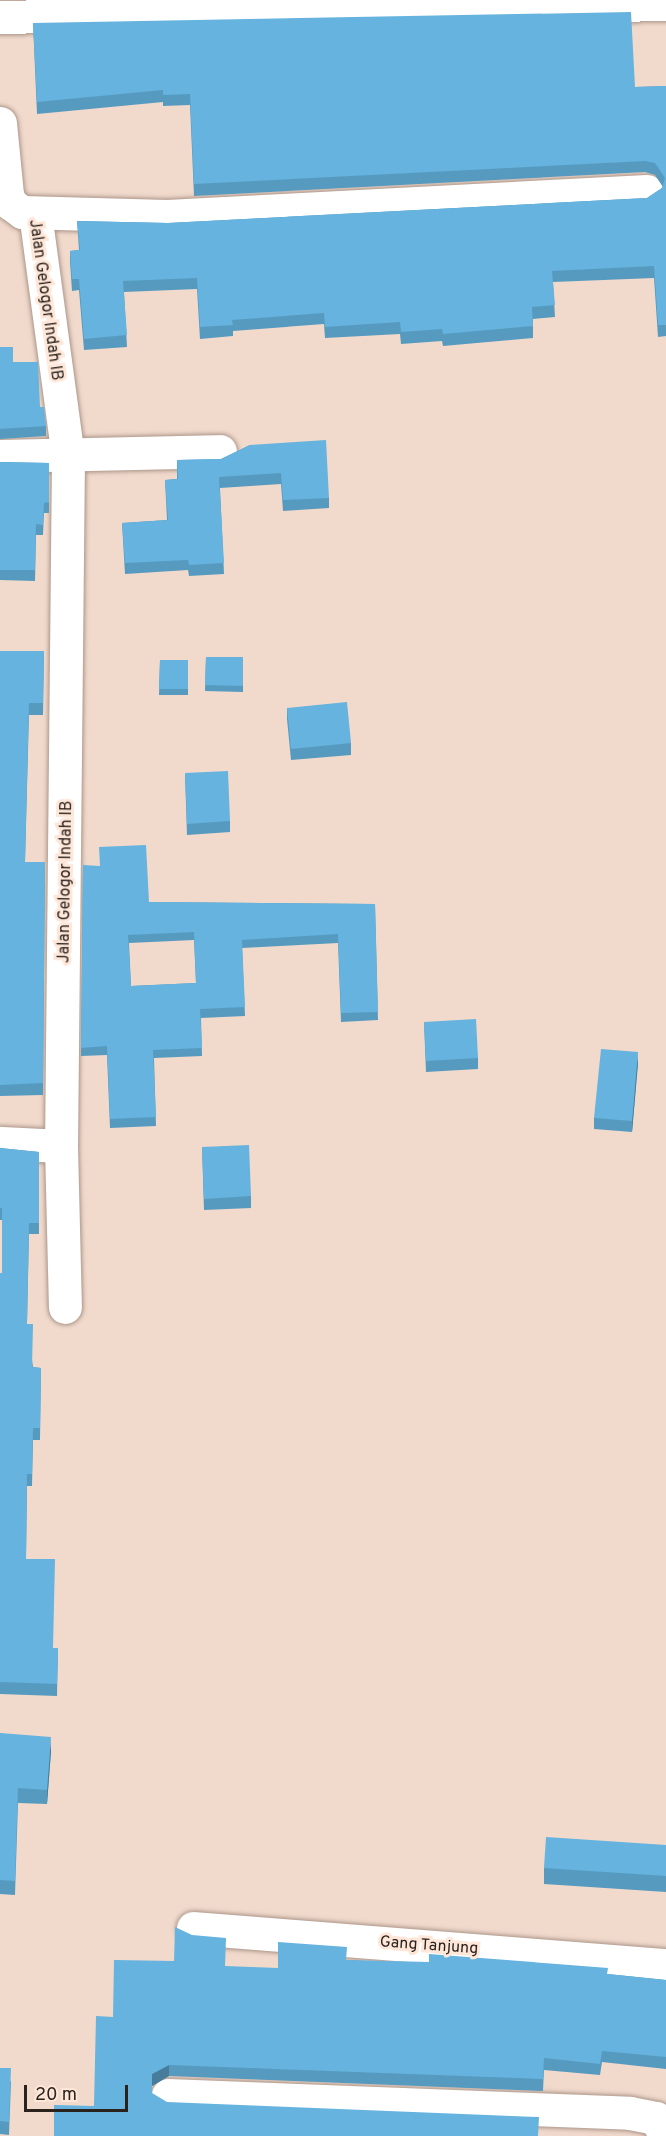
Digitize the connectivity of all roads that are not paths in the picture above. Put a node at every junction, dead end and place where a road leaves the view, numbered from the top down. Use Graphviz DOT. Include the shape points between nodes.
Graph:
graph roads {
  1 [pos="666,4"];
  2 [pos="0,17"];
  3 [pos="0,123"];
  4 [pos="646,191"];
  5 [pos="35,213"];
  6 [pos="220,451"];
  7 [pos="0,456"];
  8 [pos="68,457"];
  9 [pos="0,1143"];
  10 [pos="61,1146"];
  11 [pos="65,1307"];
  12 [pos="193,1928"];
  13 [pos="666,1965"];
  14 [pos="168,2095"];
  15 [pos="660,2127"];
  1 -- 2 [label="street"];
  3 -- 5 [label="street, Jalan Gelogor Indah IB" via="11,204 21,212"];
  4 -- 5 [label="street" via="167,216"];
  5 -- 8 [label="street, Jalan Gelogor Indah IB"];
  6 -- 8 [label="street"];
  7 -- 8 [label="street"];
  8 -- 10 [label="street, Jalan Gelogor Indah IB"];
  9 -- 10 [label="street"];
  10 -- 11 [label="street, Jalan Gelogor Indah IB"];
  12 -- 13 [label="street, Gang Tanjung"];
  14 -- 15 [label="street" via="630,2113"];
}
